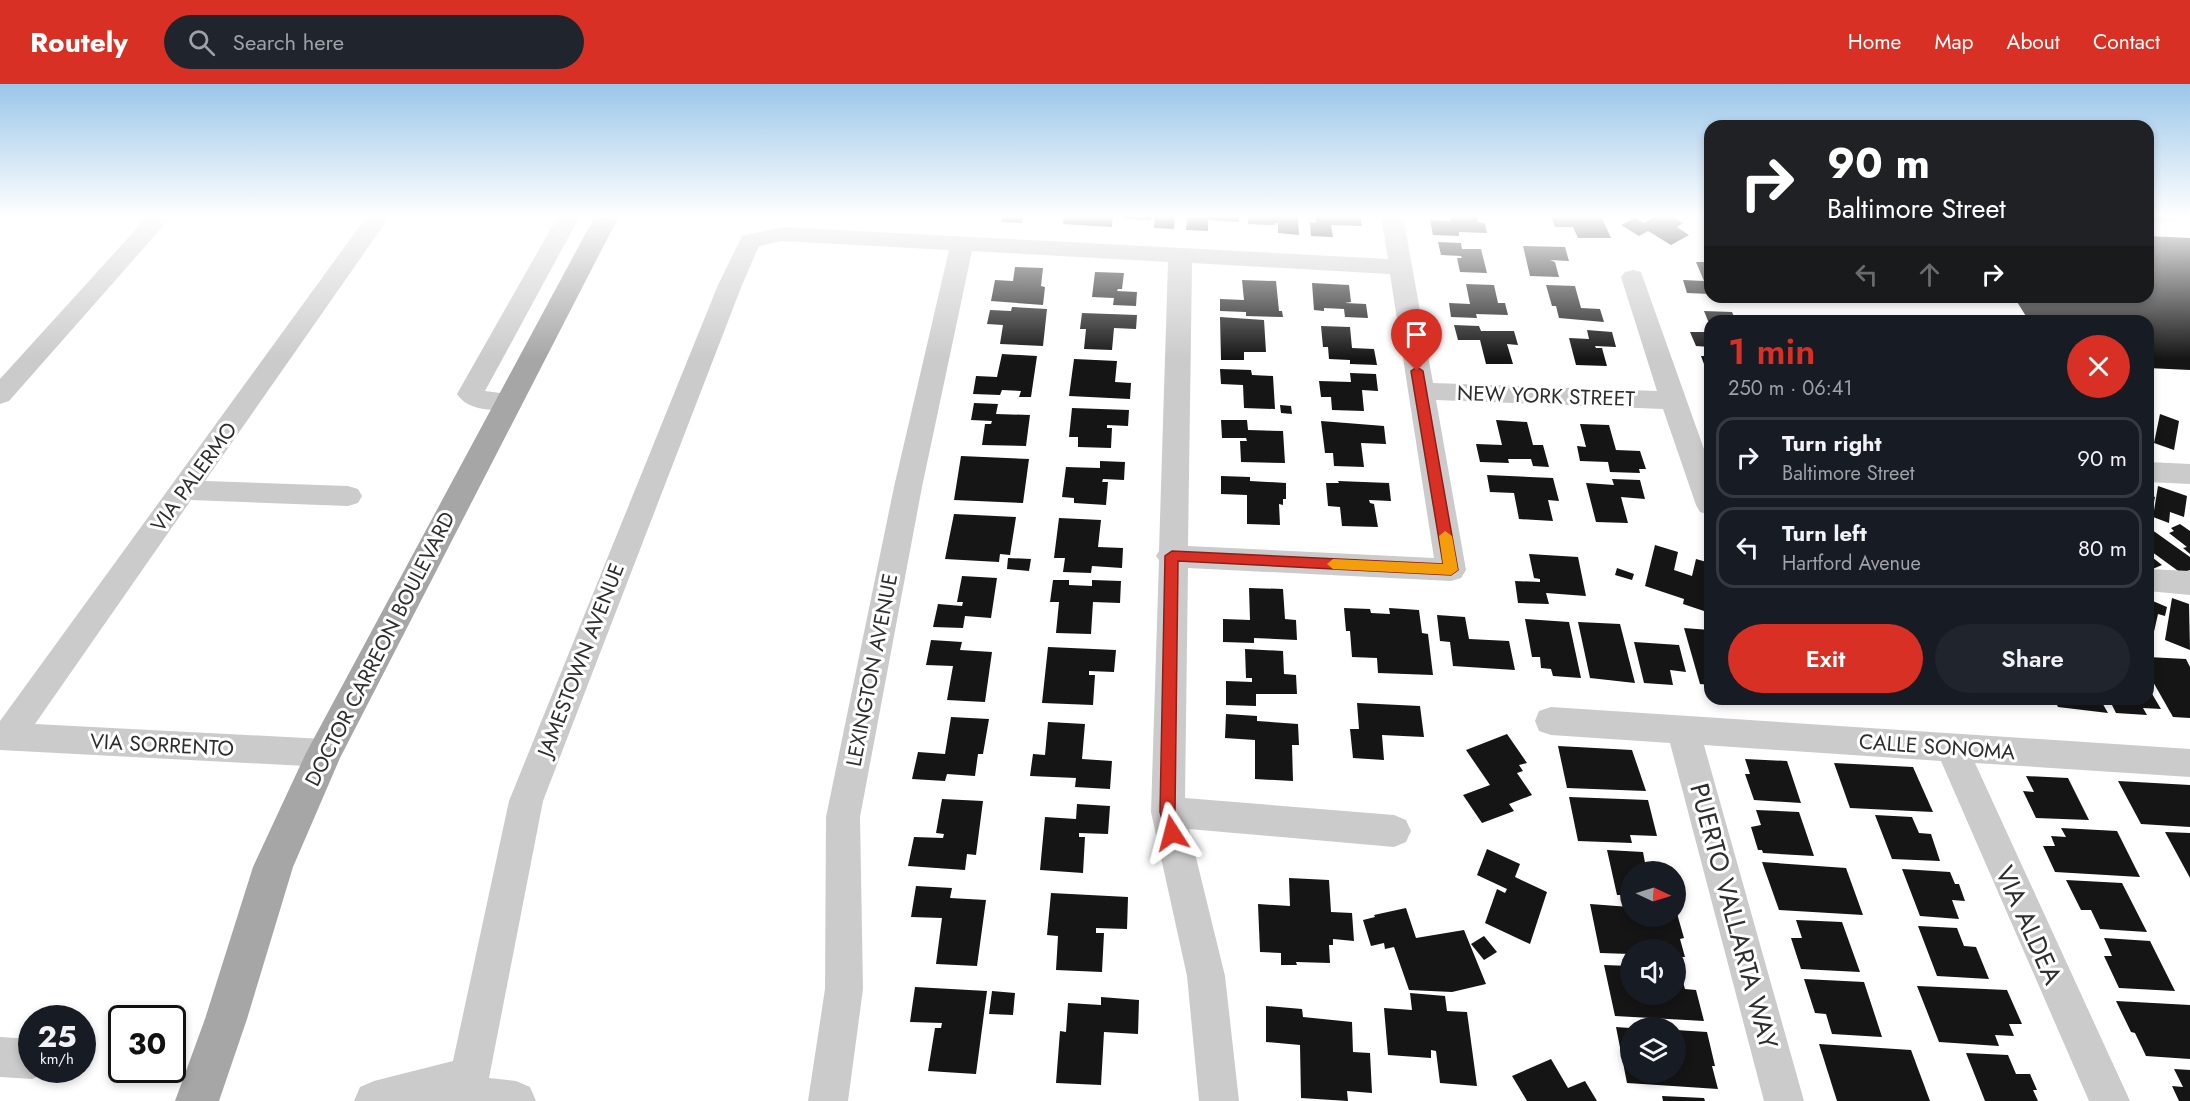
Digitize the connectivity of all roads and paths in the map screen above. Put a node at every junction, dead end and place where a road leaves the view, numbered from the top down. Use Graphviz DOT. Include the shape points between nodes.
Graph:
graph roads {
  1 [pos="118,263"];
  2 [pos="345,263"];
  3 [pos="543,263"];
  4 [pos="582,263"];
  5 [pos="740,263"];
  6 [pos="958,263"];
  7 [pos="1179,263"];
  8 [pos="1340,263"];
  9 [pos="1399,263"];
  10 [pos="1400,267"];
  11 [pos="1633,277"];
  12 [pos="1420,392"];
  13 [pos="0,395"];
  14 [pos="1673,400"];
  15 [pos="508,401"];
  16 [pos="2154,472"];
  17 [pos="2190,474"];
  18 [pos="1704,489"];
  19 [pos="185,490"];
  20 [pos="348,496"];
  21 [pos="1172,556"];
  22 [pos="2154,580"];
  23 [pos="2190,583"];
  24 [pos="1551,721"];
  25 [pos="1683,730"];
  26 [pos="4,737"];
  27 [pos="1952,748"];
  28 [pos="324,753"];
  29 [pos="2190,764"];
  30 [pos="1168,812"];
  31 [pos="1394,831"];
  32 [pos="0,1057"];
  33 [pos="18,1058"];
  34 [pos="468,1087"];
  35 [pos="197,1101"];
  36 [pos="374,1101"];
  37 [pos="516,1101"];
  38 [pos="828,1101"];
  39 [pos="1219,1101"];
  40 [pos="1784,1101"];
  41 [pos="2110,1101"];
  1 -- 13 [label="street"];
  2 -- 19 [label="street, VIA PALERMO"];
  3 -- 15 [label="street" via="470,394 477,399"];
  4 -- 15 [label="main road, DOCTOR CARREON BOULEVARD"];
  5 -- 34 [label="street, JAMESTOWN AVENUE" via="526,801"];
  6 -- 38 [label="street, LEXINGTON AVENUE" via="843,817 844,989"];
  7 -- 21 [label="street"];
  8 -- 10 [label="street"];
  9 -- 10 [label="street"];
  10 -- 12 [label="street"];
  11 -- 14 [label="street"];
  12 -- 14 [label="street, NEW YORK STREET"];
  12 -- 21 [label="street" via="1451,570"];
  14 -- 18 [label="street"];
  15 -- 28 [label="main road, DOCTOR CARREON BOULEVARD"];
  16 -- 17 [label="street"];
  19 -- 20 [label="street"];
  19 -- 26 [label="street, VIA PALERMO"];
  21 -- 30 [label="street"];
  22 -- 23 [label="street"];
  24 -- 25 [label="street, CALLE SONOMA"];
  25 -- 27 [label="street, CALLE SONOMA"];
  25 -- 40 [label="street, PUERTO VALLARTA WAY"];
  26 -- 28 [label="street, VIA SORRENTO"];
  27 -- 29 [label="street, CALLE SONOMA"];
  27 -- 41 [label="street, VIA ALDEA"];
  28 -- 35 [label="main road, DOCTOR CARREON BOULEVARD" via="273,867"];
  30 -- 31 [label="street"];
  30 -- 39 [label="street" via="1206,976"];
  32 -- 33 [label="street"];
  34 -- 36 [label="street"];
  34 -- 37 [label="street"];
}
